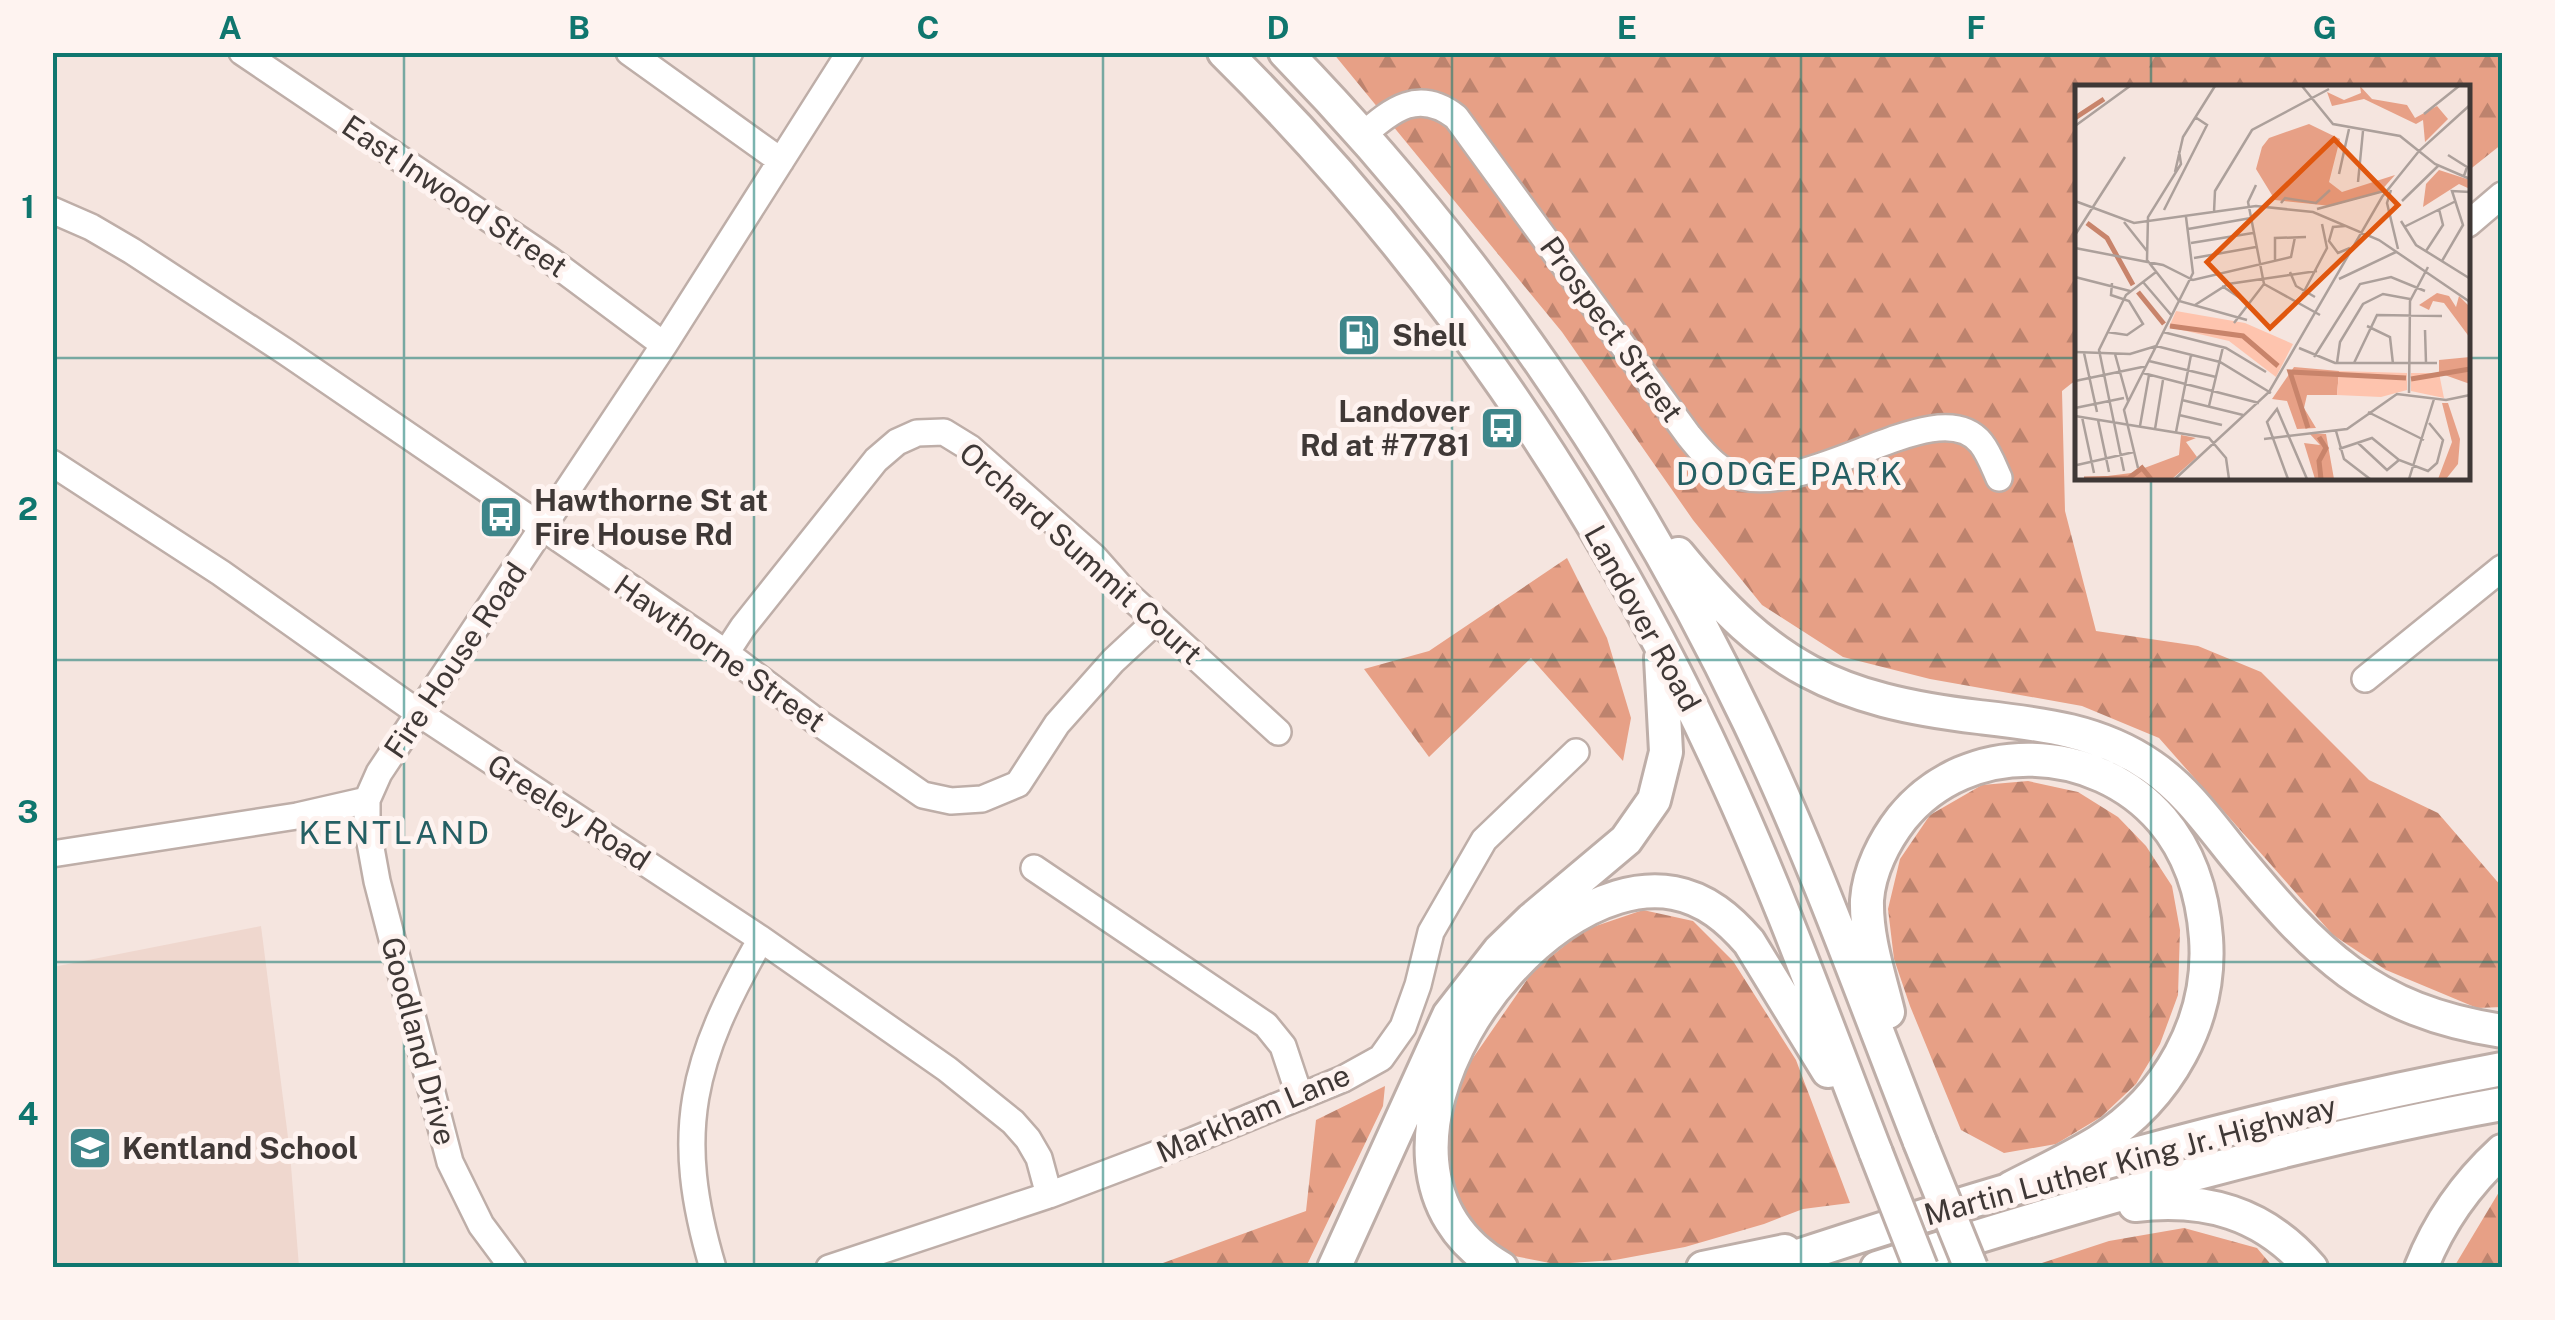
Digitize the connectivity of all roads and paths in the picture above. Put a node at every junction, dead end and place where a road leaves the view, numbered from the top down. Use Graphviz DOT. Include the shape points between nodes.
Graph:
graph roads {
  1 [pos="242,52"];
  2 [pos="628,52"];
  3 [pos="850,52"];
  4 [pos="1224,52"];
  5 [pos="1285,52"];
  6 [pos="1362,136"];
  7 [pos="781,161"];
  8 [pos="1328,165"];
  9 [pos="2502,194"];
  10 [pos="52,210"];
  11 [pos="2470,222"];
  12 [pos="664,346"];
  13 [pos="52,463"];
  14 [pos="1615,476"];
  15 [pos="1999,478"];
  16 [pos="544,528"];
  17 [pos="2502,568"];
  18 [pos="1156,621"];
  19 [pos="1660,644"];
  20 [pos="726,654"];
  21 [pos="2365,679"];
  22 [pos="420,714"];
  23 [pos="1278,732"];
  24 [pos="1576,752"];
  25 [pos="368,800"];
  26 [pos="52,854"];
  27 [pos="1034,868"];
  28 [pos="761,939"];
  29 [pos="2502,1032"];
  30 [pos="2502,1068"];
  31 [pos="1300,1097"];
  32 [pos="2502,1104"];
  33 [pos="1920,1142"];
  34 [pos="2502,1151"];
  35 [pos="1876,1153"];
  36 [pos="2011,1188"];
  37 [pos="1049,1194"];
  38 [pos="2040,1216"];
  39 [pos="1853,1238"];
  40 [pos="513,1268"];
  41 [pos="713,1268"];
  42 [pos="829,1268"];
  43 [pos="1334,1268"];
  44 [pos="1501,1268"];
  45 [pos="1703,1268"];
  46 [pos="1762,1268"];
  47 [pos="1877,1268"];
  48 [pos="1921,1268"];
  49 [pos="1971,1268"];
  50 [pos="2310,1268"];
  51 [pos="2421,1268"];
  1 -- 12 [label="street, East Inwood Street" via="503,227"];
  2 -- 7 [label="street"];
  3 -- 7 [label="street, Fire House Road"];
  4 -- 8 [label="main road, Landover Road"];
  5 -- 6 [label="main road, Landover Road"];
  6 -- 8 [label="main road"];
  6 -- 14 [label="main road, Landover Road" via="1508,318"];
  6 -- 15 [label="street, Prospect Street" via="1393,110 1414,104 1435,104 1456,116 1689,436 1723,470 1780,479 1938,428 1981,442"];
  7 -- 12 [label="street, Fire House Road"];
  8 -- 19 [label="main road, Landover Road" via="1513,401"];
  9 -- 11 [label="street"];
  10 -- 16 [label="street, Hawthorne Street" via="198,293"];
  12 -- 16 [label="street, Fire House Road"];
  13 -- 22 [label="street, Greeley Road" via="221,572"];
  14 -- 29 [label="main road" via="1720,603 1800,669 1892,704 2061,728 2117,746 2182,792 2290,921 2347,973 2417,1010"];
  14 -- 33 [label="main road, Landover Road" via="1749,721"];
  16 -- 20 [label="street, Hawthorne Street"];
  16 -- 22 [label="street, Fire House Road"];
  17 -- 21 [label="street"];
  18 -- 20 [label="street, Hawthorne Street" via="1057,724 1018,784 982,799 923,794"];
  18 -- 20 [label="street, Orchard Summit Court" via="970,448 944,432 917,433 876,460"];
  18 -- 23 [label="street, Orchard Summit Court"];
  19 -- 35 [label="main road, Landover Road" via="1740,807"];
  19 -- 43 [label="main road" via="1666,752 1654,800 1626,840 1515,934 1458,1003"];
  22 -- 25 [label="street, Fire House Road"];
  22 -- 28 [label="street, Greeley Road"];
  24 -- 31 [label="street, Markham Lane" via="1484,840 1431,932 1404,1027 1381,1058"];
  25 -- 26 [label="street"];
  25 -- 40 [label="street, Goodland Drive" via="377,881 450,1162 481,1224"];
  27 -- 31 [label="street" via="1266,1025 1282,1046"];
  28 -- 37 [label="street, Greeley Road" via="1013,1122 1039,1158"];
  28 -- 41 [label="street" via="718,1018 695,1092 695,1191"];
  30 -- 36 [label="main road, Martin Luther King Jr. Highway"];
  31 -- 37 [label="street, Markham Lane"];
  32 -- 38 [label="main road, Martin Luther King Jr. Highway" via="2288,1150"];
  33 -- 36 [label="main road" via="1870,942 1868,899 1880,854 1918,801 1978,767 2034,758 2104,775 2162,821 2192,870 2206,933 2203,995 2183,1051 2132,1115 2099,1141"];
  33 -- 49 [label="main road, Landover Road, bridge"];
  34 -- 51 [label="main road" via="2451,1209"];
  35 -- 44 [label="main road" via="1736,927 1708,905 1676,894 1624,896 1557,929 1505,977 1466,1032 1440,1088 1430,1138 1435,1188 1457,1230"];
  35 -- 48 [label="main road, Landover Road, bridge"];
  36 -- 39 [label="main road, Martin Luther King Jr. Highway"];
  37 -- 42 [label="street, Markham Lane"];
  38 -- 47 [label="main road, Martin Luther King Jr. Highway"];
  38 -- 50 [label="main road" via="2202,1203 2259,1226"];
  39 -- 45 [label="main road"];
  39 -- 46 [label="main road, Martin Luther King Jr. Highway"];
}
